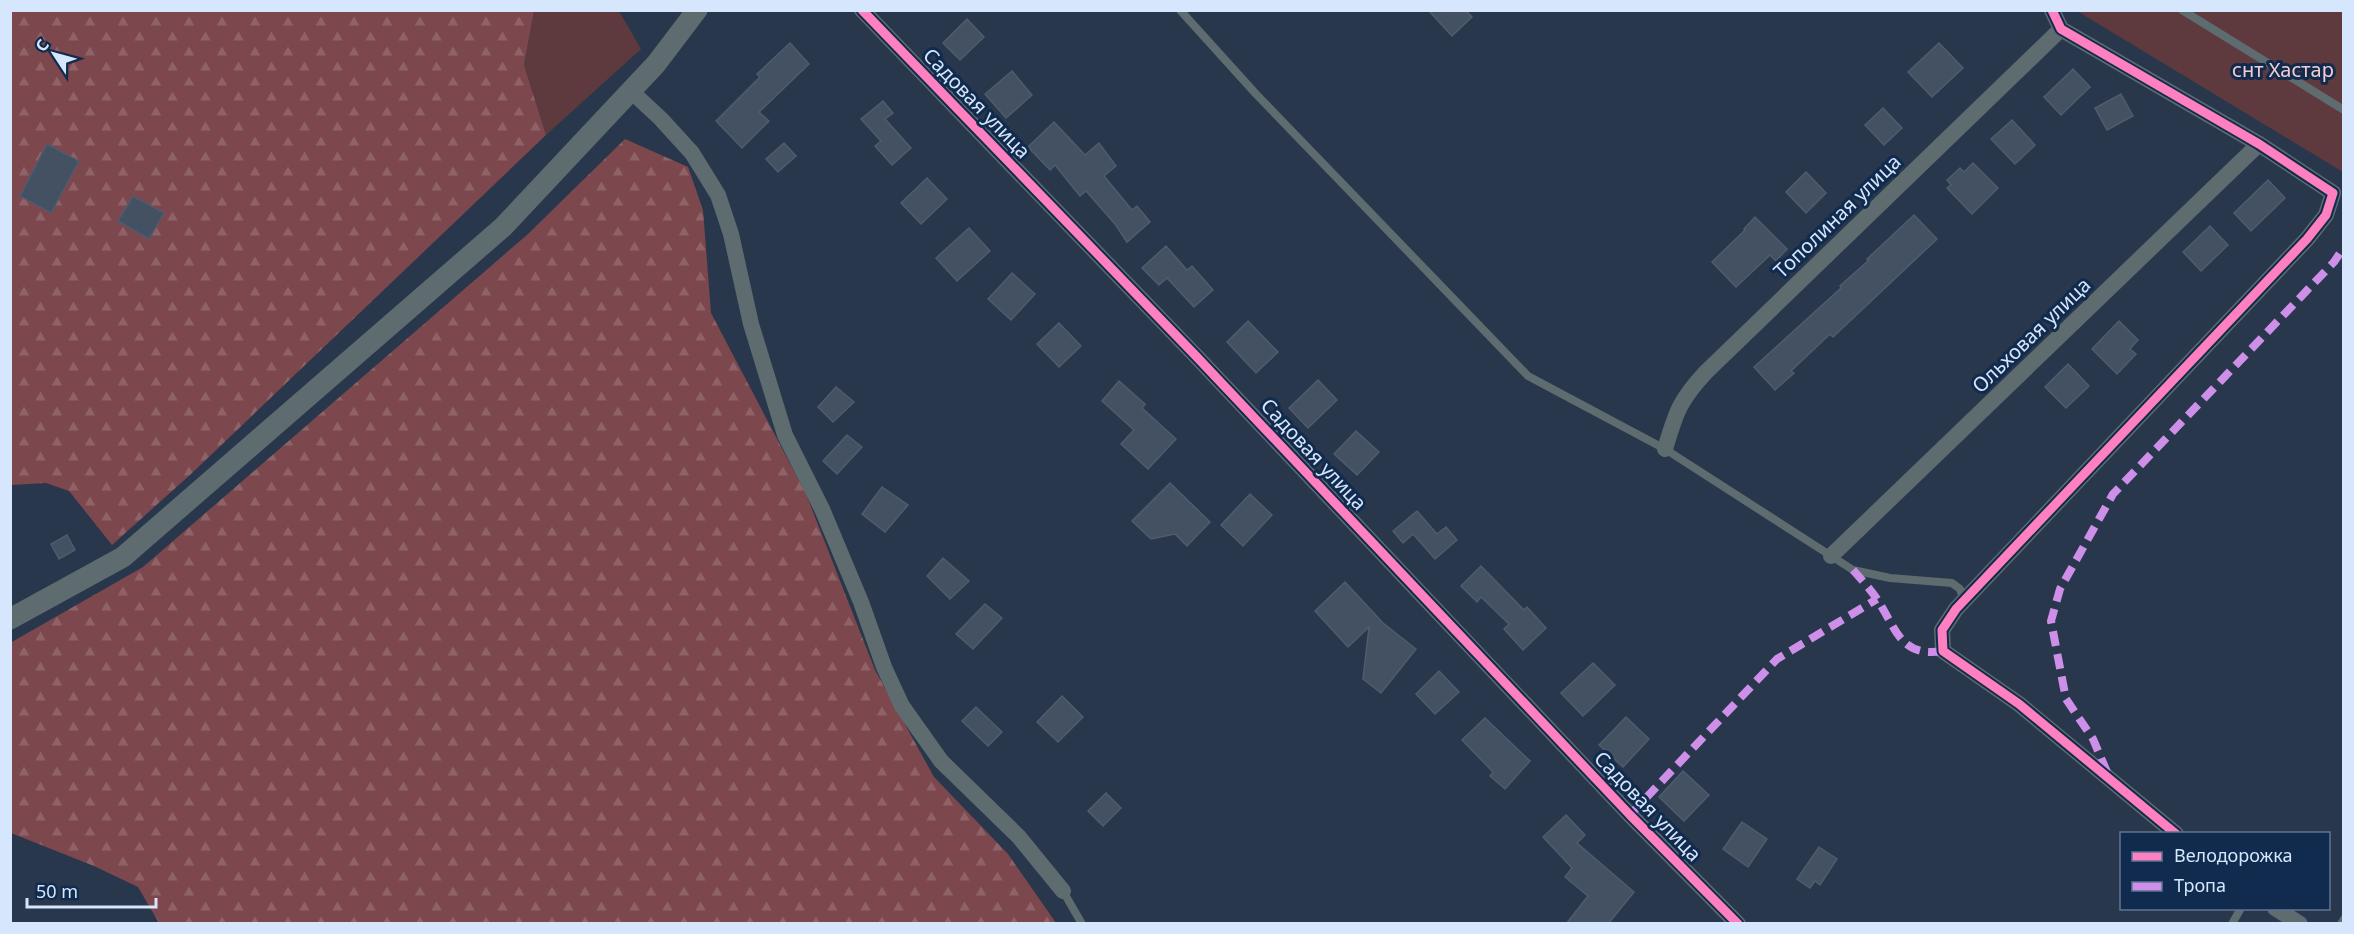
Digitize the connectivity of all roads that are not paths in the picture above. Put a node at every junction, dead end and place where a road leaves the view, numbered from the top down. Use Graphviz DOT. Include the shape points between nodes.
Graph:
graph roads {
  1 [pos="697,10"];
  2 [pos="862,10"];
  3 [pos="1180,10"];
  4 [pos="2052,10"];
  5 [pos="2182,10"];
  6 [pos="2061,29"];
  7 [pos="631,91"];
  8 [pos="2343,110"];
  9 [pos="2259,144"];
  10 [pos="2338,197"];
  11 [pos="1665,449"];
  12 [pos="1831,556"];
  13 [pos="1964,601"];
  14 [pos="10,619"];
  15 [pos="2174,832"];
  16 [pos="1063,891"];
  17 [pos="2240,910"];
  18 [pos="2277,910"];
  19 [pos="2343,919"];
  20 [pos="1082,924"];
  21 [pos="1738,924"];
  22 [pos="2232,924"];
  23 [pos="2300,924"];
  24 [pos="2341,924"];
  1 -- 7 [label="street"];
  2 -- 21 [label="street, Садовая улица"];
  3 -- 11 [label="lane" via="1528,376"];
  4 -- 6 [label="street"];
  5 -- 8 [label="lane"];
  6 -- 9 [label="street"];
  6 -- 11 [label="street, Тополиная улица" via="1686,393"];
  7 -- 14 [label="street" via="503,227 123,557"];
  7 -- 16 [label="street" via="692,153 718,195 785,435 822,509 902,706 941,761 1019,837"];
  9 -- 10 [label="street"];
  9 -- 12 [label="street, Ольховая улица"];
  10 -- 13 [label="street" via="2307,239"];
  11 -- 12 [label="lane"];
  12 -- 13 [label="lane" via="1853,570 1952,583 1960,589"];
  13 -- 15 [label="street" via="1942,630 1943,651 2019,704"];
  16 -- 20 [label="lane"];
  17 -- 22 [label="lane"];
  18 -- 23 [label="street"];
  19 -- 24 [label="lane"];
}
